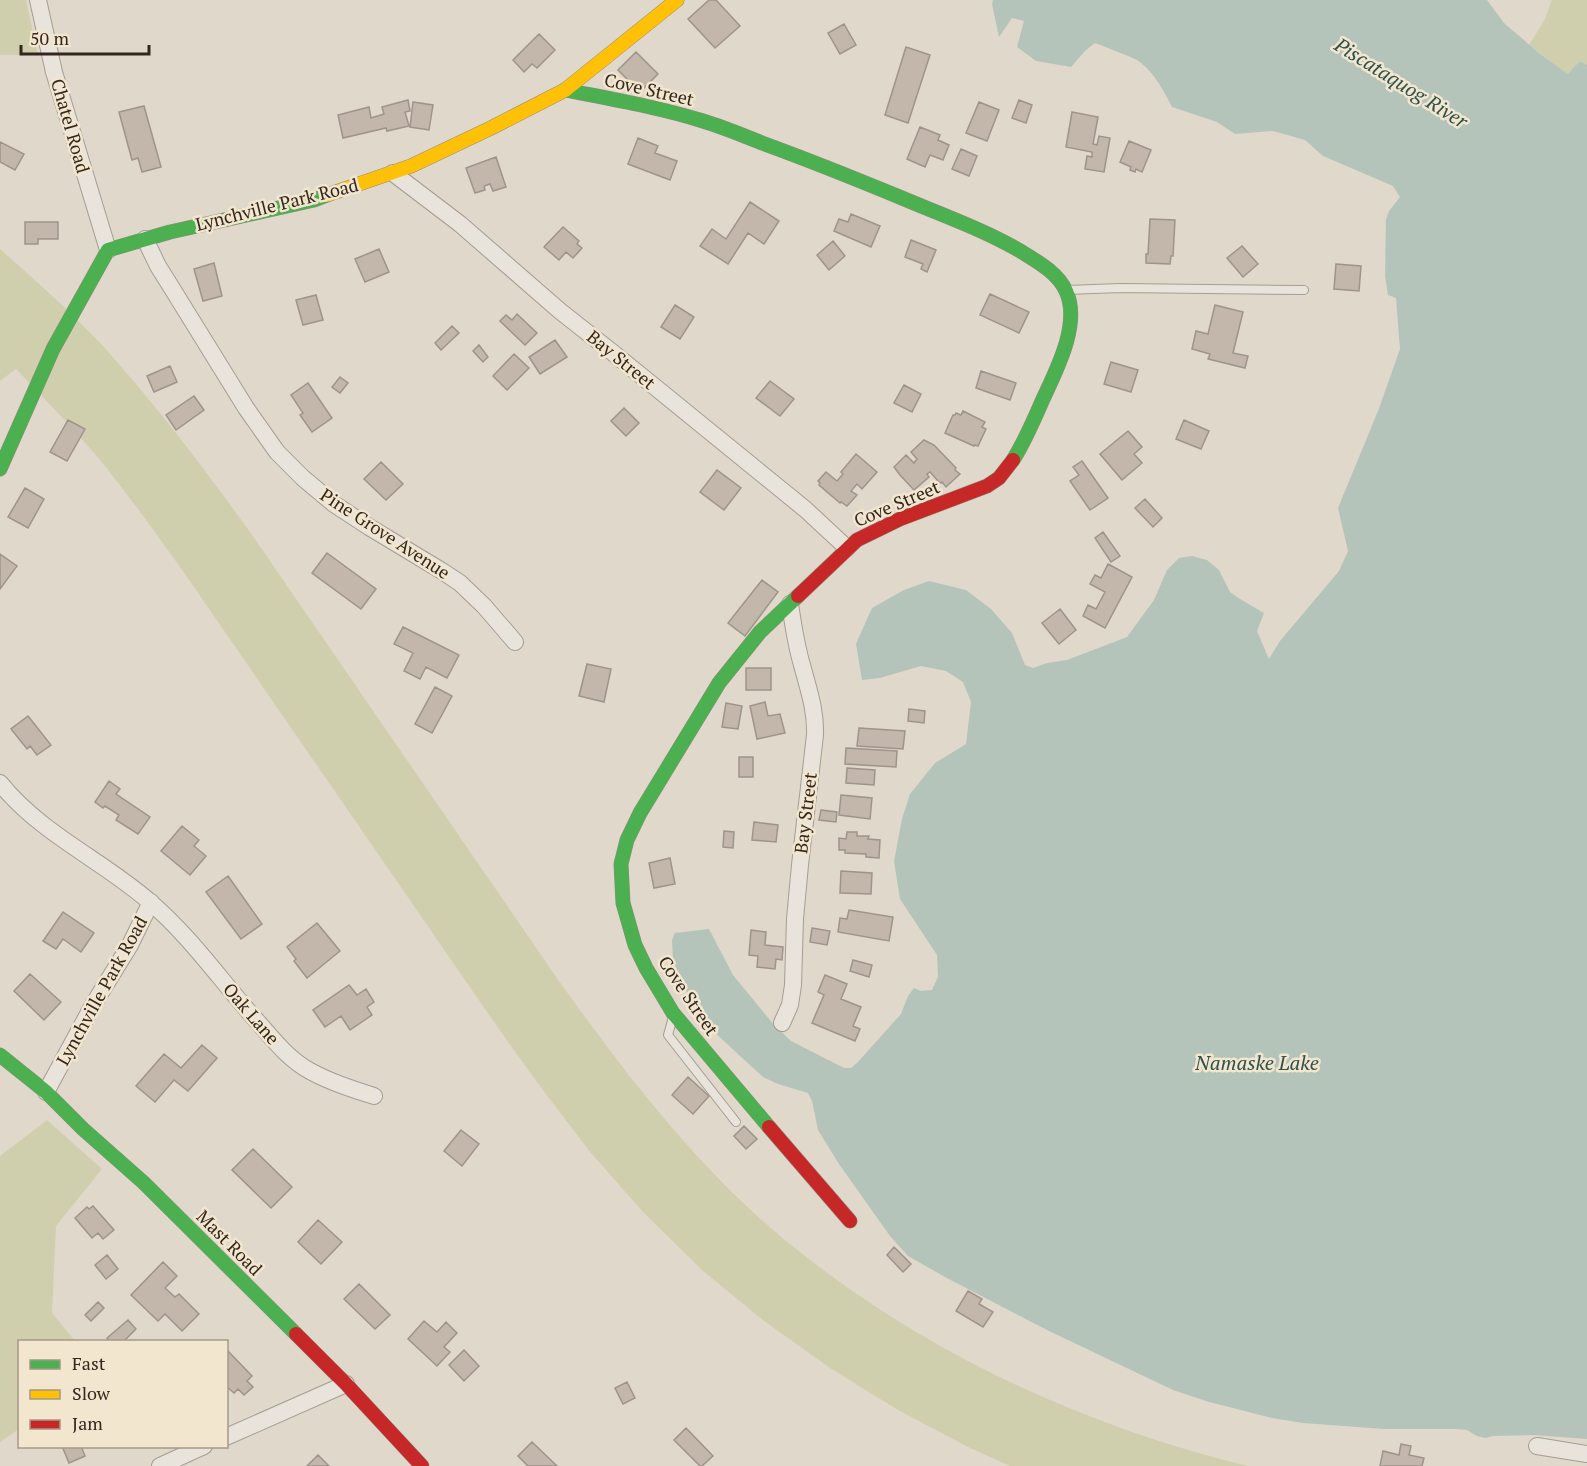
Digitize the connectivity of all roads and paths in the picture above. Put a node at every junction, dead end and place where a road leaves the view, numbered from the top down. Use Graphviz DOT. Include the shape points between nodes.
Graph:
graph roads {
  1 [pos="38,0"];
  2 [pos="677,0"];
  3 [pos="566,90"];
  4 [pos="393,173"];
  5 [pos="144,239"];
  6 [pos="108,250"];
  7 [pos="1066,290"];
  8 [pos="1304,290"];
  9 [pos="1,464"];
  10 [pos="847,548"];
  11 [pos="790,604"];
  12 [pos="515,642"];
  13 [pos="0,783"];
  14 [pos="151,902"];
  15 [pos="673,1013"];
  16 [pos="783,1023"];
  17 [pos="0,1055"];
  18 [pos="46,1092"];
  19 [pos="374,1096"];
  20 [pos="736,1122"];
  21 [pos="850,1221"];
  22 [pos="346,1384"];
  23 [pos="228,1436"];
  24 [pos="1537,1446"];
  25 [pos="200,1448"];
  26 [pos="1587,1454"];
  27 [pos="160,1466"];
  28 [pos="422,1466"];
  1 -- 6 [label="street, Chatel Road" via="54,72"];
  2 -- 3 [label="street, Lynchville Park Road"];
  3 -- 4 [label="street, Lynchville Park Road"];
  3 -- 7 [label="street, Cove Street" via="704,121 858,179 1007,244 1051,273"];
  4 -- 5 [label="street, Lynchville Park Road" via="314,200"];
  4 -- 10 [label="street, Bay Street" via="460,224"];
  5 -- 6 [label="street, Lynchville Park Road"];
  5 -- 12 [label="street, Pine Grove Avenue" via="277,452 334,504 460,583"];
  6 -- 9 [label="street" via="53,349"];
  7 -- 8 [label="lane"];
  7 -- 10 [label="street, Cove Street" via="1072,311 1061,356 1022,444 1002,476 979,490 869,532"];
  10 -- 11 [label="street, Cove Street"];
  11 -- 15 [label="street, Cove Street" via="760,632 719,683 627,840 621,864 623,903 635,945"];
  11 -- 16 [label="street, Bay Street" via="813,707 815,735 795,919 793,985"];
  13 -- 14 [label="street, Lynchville Park Road" via="46,827"];
  14 -- 18 [label="street, Lynchville Park Road"];
  14 -- 19 [label="street, Oak Lane" via="294,1060 331,1081"];
  15 -- 20 [label="lane" via="668,1035"];
  15 -- 21 [label="street, Cove Street"];
  17 -- 18 [label="street, Mast Road"];
  18 -- 22 [label="street, Mast Road" via="144,1183"];
  22 -- 23 [label="street"];
  22 -- 28 [label="street, Mast Road"];
  24 -- 26 [label="street"];
  25 -- 27 [label="street"];
}
